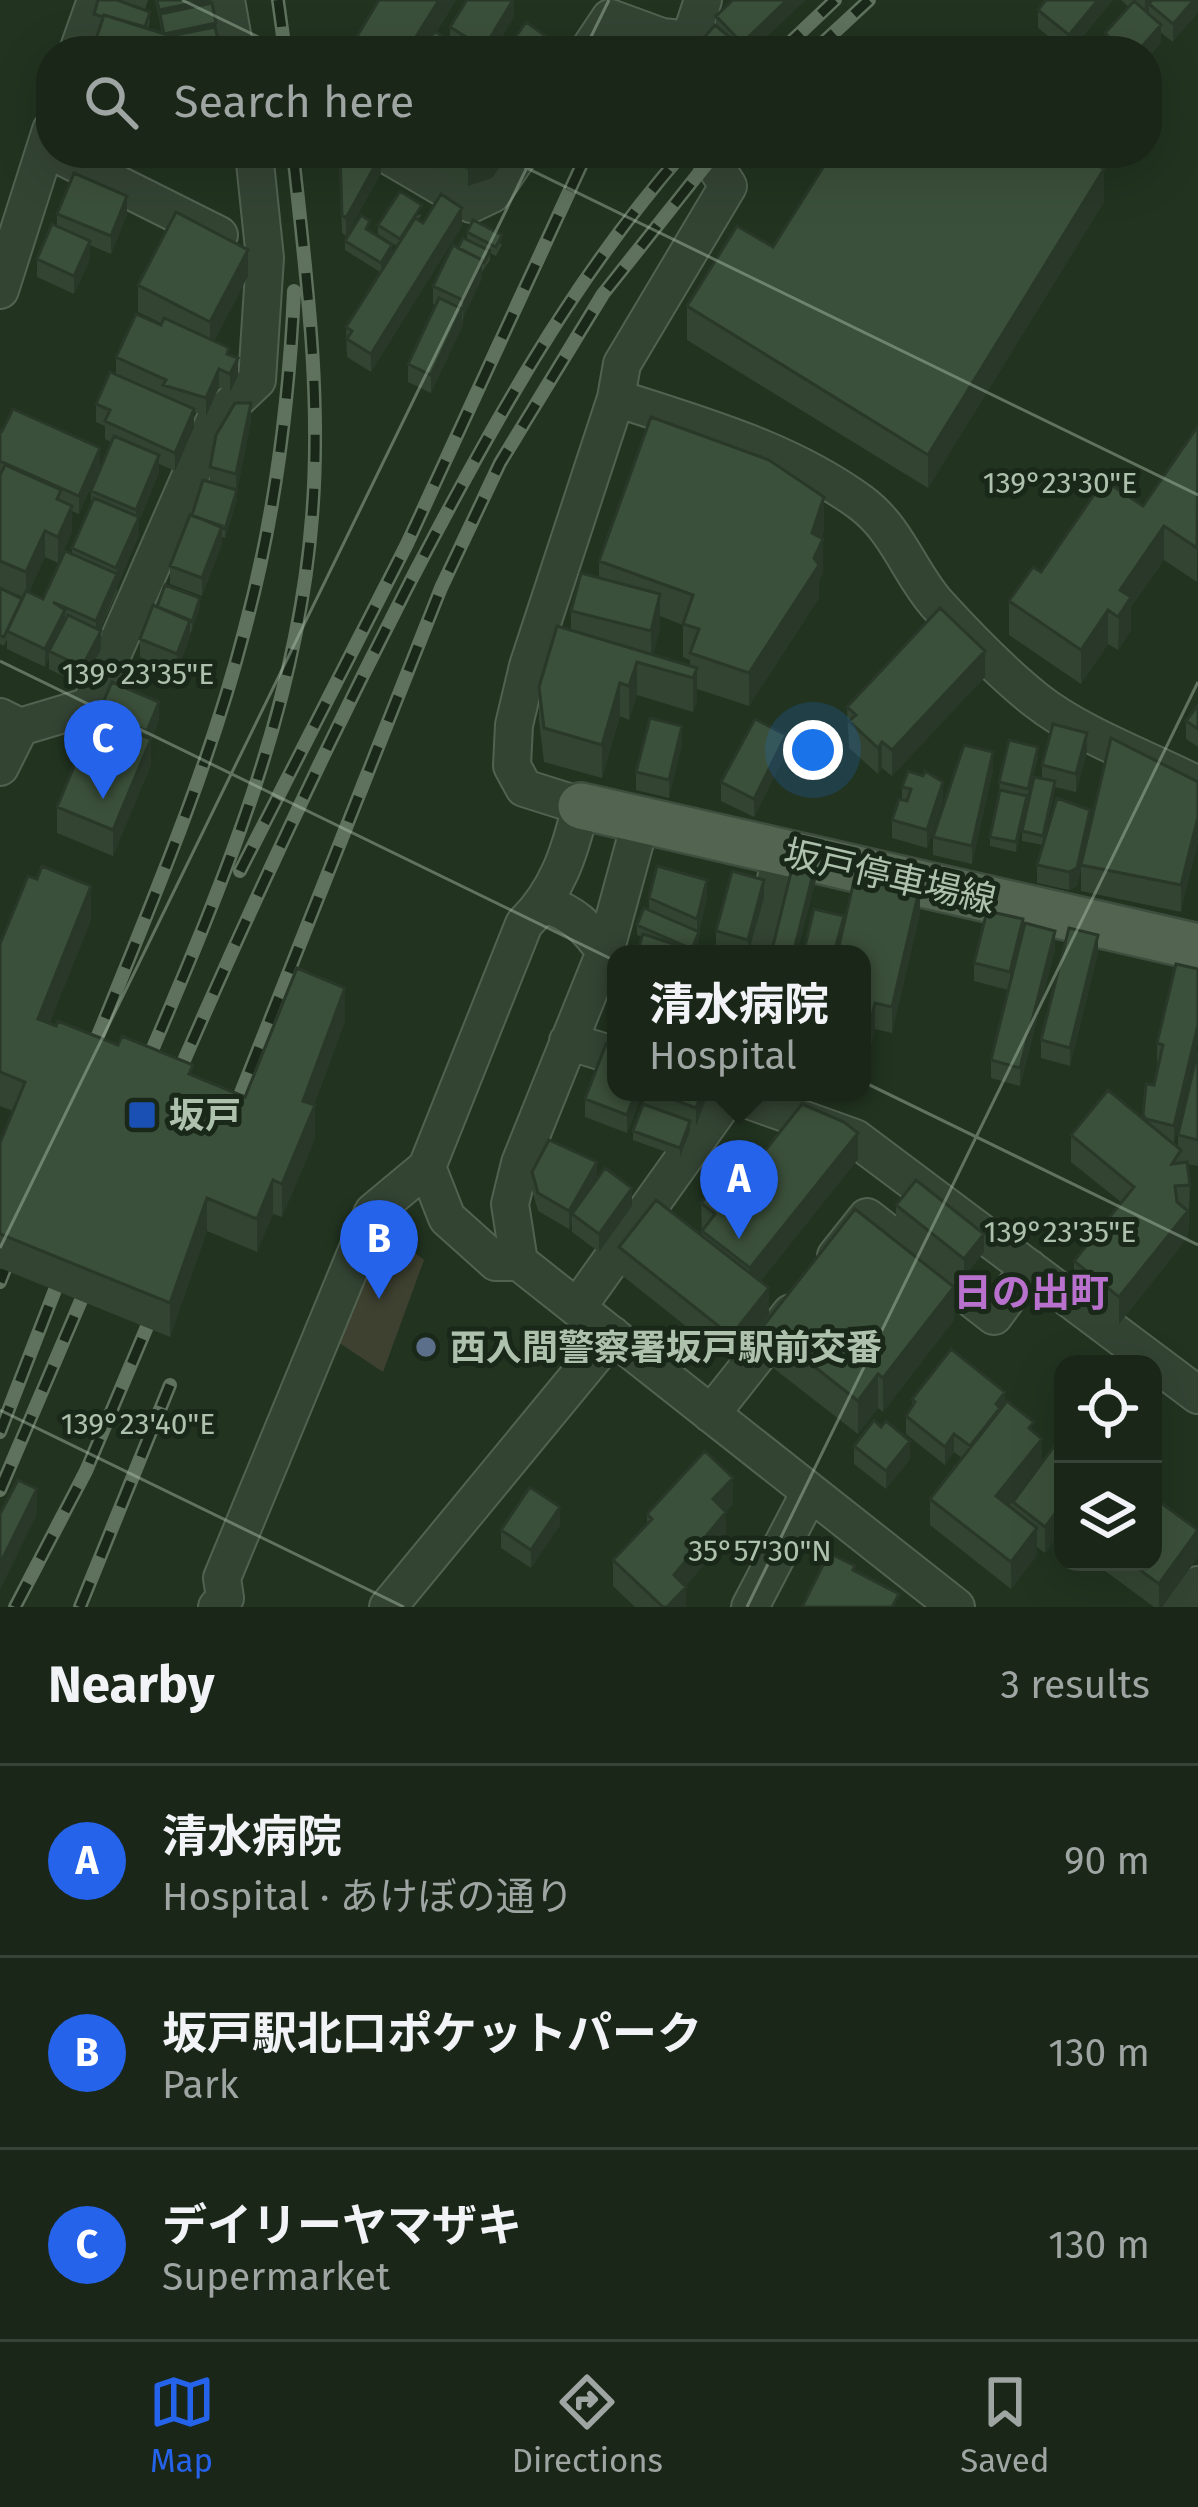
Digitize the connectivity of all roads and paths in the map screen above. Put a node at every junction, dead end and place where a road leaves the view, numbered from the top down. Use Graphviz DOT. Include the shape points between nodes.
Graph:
graph roads {
  1 [pos="96,0"];
  2 [pos="226,0"];
  3 [pos="703,0"];
  4 [pos="83,36"];
  5 [pos="233,36"];
  6 [pos="598,36"];
  7 [pos="659,36"];
  8 [pos="690,36"];
  9 [pos="38,168"];
  10 [pos="93,168"];
  11 [pos="256,168"];
  12 [pos="410,168"];
  13 [pos="510,168"];
  14 [pos="717,168"];
  15 [pos="10,219"];
  16 [pos="265,259"];
  17 [pos="0,290"];
  18 [pos="616,398"];
  19 [pos="10,722"];
  20 [pos="0,767"];
  21 [pos="1198,785"];
  22 [pos="581,806"];
  23 [pos="641,820"];
  24 [pos="782,851"];
  25 [pos="545,904"];
  26 [pos="1197,940"];
  27 [pos="762,945"];
  28 [pos="605,952"];
  29 [pos="568,1041"];
  30 [pos="607,1053"];
  31 [pos="724,1101"];
  32 [pos="754,1101"];
  33 [pos="427,1167"];
  34 [pos="519,1262"];
  35 [pos="1030,1268"];
  36 [pos="577,1308"];
  37 [pos="612,1335"];
  38 [pos="1198,1394"];
  39 [pos="711,1414"];
  40 [pos="810,1492"];
  41 [pos="1198,1585"];
  42 [pos="232,1604"];
  43 [pos="388,1607"];
  44 [pos="750,1607"];
  45 [pos="956,1607"];
  46 [pos="1180,1607"];
  1 -- 4 [label="street"];
  2 -- 5 [label="street"];
  3 -- 8 [label="street"];
  6 -- 7 [label="street" via="610,18"];
  9 -- 15 [label="street"];
  10 -- 16 [label="street"];
  11 -- 16 [label="street"];
  12 -- 13 [label="street" via="471,204 492,194"];
  14 -- 18 [label="street" via="728,186 622,364"];
  15 -- 17 [label="street"];
  16 -- 19 [label="street" via="257,380 215,420 90,706"];
  18 -- 21 [label="street" via="772,452 831,483 888,529 932,599 1037,701"];
  18 -- 22 [label="street" via="514,725 512,766 524,788"];
  19 -- 20 [label="street"];
  22 -- 23 [label="main road, 坂戸停車場線"];
  22 -- 25 [label="street" via="571,851"];
  23 -- 24 [label="main road, 坂戸停車場線"];
  23 -- 28 [label="street"];
  24 -- 26 [label="main road, 坂戸停車場線"];
  24 -- 27 [label="street"];
  25 -- 28 [label="street" via="587,926"];
  25 -- 33 [label="street" via="524,924"];
  28 -- 29 [label="street"];
  29 -- 30 [label="street"];
  29 -- 34 [label="street" via="510,1204"];
  31 -- 36 [label="street"];
  32 -- 35 [label="street" via="855,1138"];
  33 -- 34 [label="street" via="447,1218 496,1262"];
  33 -- 42 [label="street" via="373,1212 222,1578"];
  34 -- 36 [label="street"];
  35 -- 38 [label="street"];
  35 -- 39 [label="street" via="994,1316 867,1217"];
  36 -- 37 [label="street"];
  37 -- 39 [label="street"];
  37 -- 43 [label="street"];
  39 -- 40 [label="street"];
  40 -- 44 [label="street"];
  40 -- 45 [label="street"];
  41 -- 46 [label="street"];
}
